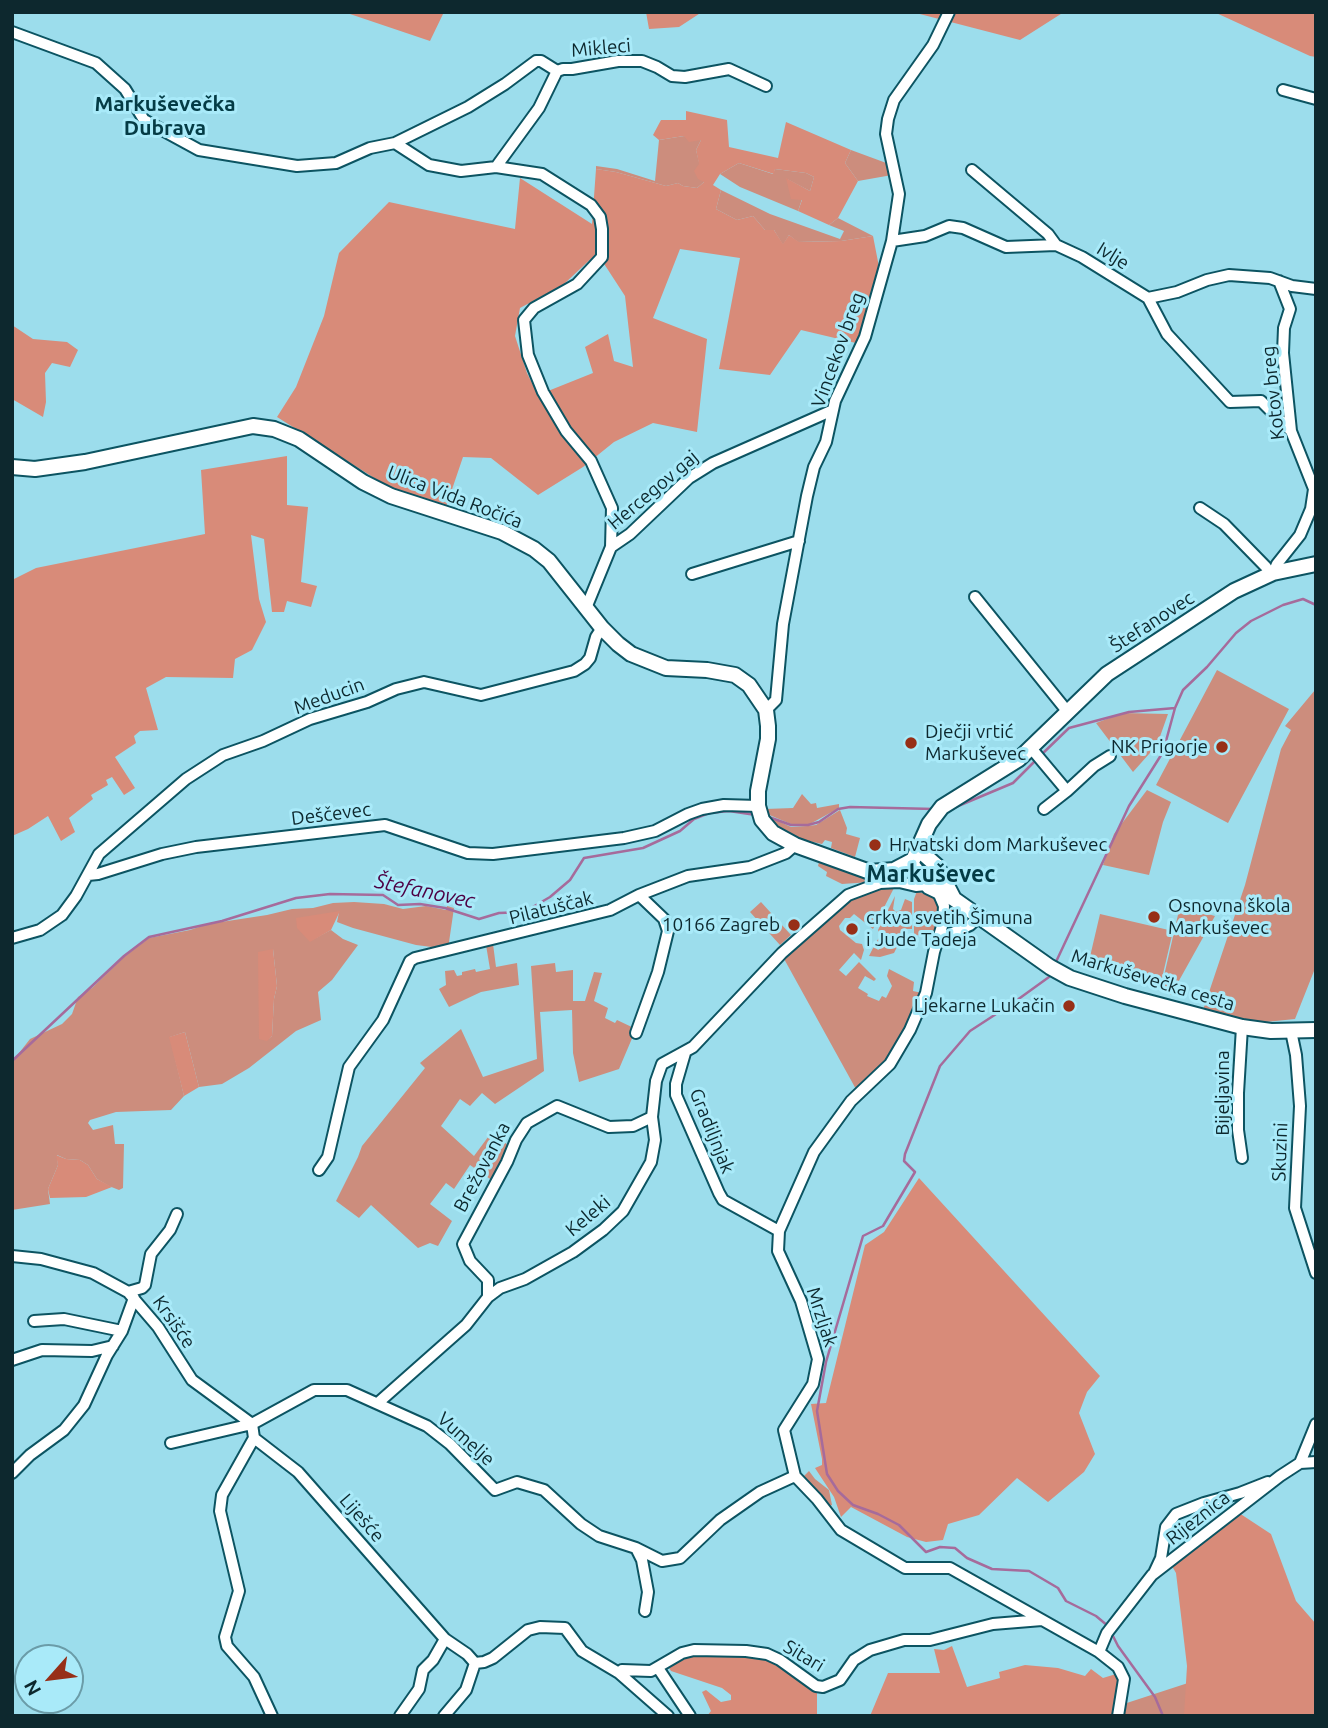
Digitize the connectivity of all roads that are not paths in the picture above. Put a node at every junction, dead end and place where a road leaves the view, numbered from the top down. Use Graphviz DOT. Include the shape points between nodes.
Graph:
graph roads {
  1 [pos="949,12"];
  2 [pos="12,32"];
  3 [pos="557,71"];
  4 [pos="766,86"];
  5 [pos="1283,90"];
  6 [pos="1316,99"];
  7 [pos="395,143"];
  8 [pos="496,167"];
  9 [pos="972,170"];
  10 [pos="892,241"];
  11 [pos="1056,245"];
  12 [pos="1279,281"];
  13 [pos="1316,289"];
  14 [pos="1148,298"];
  15 [pos="833,410"];
  16 [pos="1291,431"];
  17 [pos="12,467"];
  18 [pos="1200,508"];
  19 [pos="799,541"];
  20 [pos="611,547"];
  21 [pos="1316,564"];
  22 [pos="692,574"];
  23 [pos="1272,574"];
  24 [pos="975,597"];
  25 [pos="586,608"];
  26 [pos="603,628"];
  27 [pos="766,710"];
  28 [pos="1067,711"];
  29 [pos="1036,754"];
  30 [pos="1110,756"];
  31 [pos="1067,791"];
  32 [pos="1044,809"];
  33 [pos="759,812"];
  34 [pos="795,845"];
  35 [pos="914,856"];
  36 [pos="88,875"];
  37 [pos="944,877"];
  38 [pos="932,889"];
  39 [pos="639,895"];
  40 [pos="954,899"];
  41 [pos="979,917"];
  42 [pos="12,938"];
  43 [pos="939,939"];
  44 [pos="1242,1027"];
  45 [pos="1316,1030"];
  46 [pos="1291,1031"];
  47 [pos="636,1033"];
  48 [pos="685,1053"];
  49 [pos="652,1117"];
  50 [pos="1242,1158"];
  51 [pos="319,1170"];
  52 [pos="177,1214"];
  53 [pos="779,1231"];
  54 [pos="12,1256"];
  55 [pos="1316,1273"];
  56 [pos="131,1295"];
  57 [pos="488,1297"];
  58 [pos="34,1321"];
  59 [pos="122,1331"];
  60 [pos="113,1346"];
  61 [pos="12,1360"];
  62 [pos="379,1402"];
  63 [pos="252,1424"];
  64 [pos="1316,1424"];
  65 [pos="254,1438"];
  66 [pos="171,1443"];
  67 [pos="1316,1462"];
  68 [pos="1300,1463"];
  69 [pos="12,1474"];
  70 [pos="795,1476"];
  71 [pos="1280,1476"];
  72 [pos="636,1548"];
  73 [pos="1152,1576"];
  74 [pos="645,1611"];
  75 [pos="1043,1620"];
  76 [pos="445,1639"];
  77 [pos="1099,1652"];
  78 [pos="475,1663"];
  79 [pos="658,1668"];
  80 [pos="618,1672"];
  81 [pos="272,1716"];
  82 [pos="400,1716"];
  83 [pos="444,1716"];
  84 [pos="668,1716"];
  85 [pos="690,1716"];
  86 [pos="1118,1716"];
  1 -- 10 [label="street, Vincekov breg" via="933,45 894,100 888,119 886,134 899,194"];
  2 -- 7 [label="street" via="96,63 125,89 144,120 199,150 297,166 336,163"];
  3 -- 4 [label="street, Mikleci" via="642,61 672,76 729,69"];
  3 -- 7 [label="street, Mikleci" via="536,61 468,107"];
  3 -- 8 [label="street, Mikleci" via="539,108"];
  5 -- 6 [label="street"];
  7 -- 8 [label="street" via="429,164 461,171"];
  8 -- 20 [label="street" via="542,174 591,205 600,217 602,257 577,284 534,307 524,320 528,355 544,392 566,431 591,461 610,502"];
  9 -- 11 [label="street"];
  10 -- 11 [label="street, Ivlje" via="925,236 949,226 1006,247"];
  10 -- 15 [label="street, Vincekov breg" via="865,337"];
  11 -- 14 [label="street, Ivlje"];
  12 -- 13 [label="street"];
  12 -- 14 [label="street" via="1229,275"];
  12 -- 16 [label="street, Kotov breg" via="1290,309 1283,354"];
  14 -- 16 [label="street" via="1167,334 1230,402 1261,401"];
  15 -- 19 [label="street, Vincekov breg" via="809,486"];
  15 -- 20 [label="street, Hercegov gaj" via="713,463 689,478"];
  16 -- 23 [label="street, Kotov breg" via="1314,489 1300,535"];
  17 -- 25 [label="main road, Ulica Vida Ročića" via="85,463 225,431 253,426 274,429 299,439 391,496 502,532 534,549"];
  18 -- 23 [label="street" via="1224,524"];
  19 -- 22 [label="street"];
  19 -- 27 [label="street, Vincekov breg" via="783,624 776,699"];
  20 -- 25 [label="street"];
  21 -- 23 [label="main road, Štefanovec"];
  23 -- 28 [label="main road, Štefanovec" via="1234,591 1115,669"];
  24 -- 28 [label="street"];
  25 -- 26 [label="main road, Ulica Vida Ročića"];
  26 -- 27 [label="main road, Ulica Vida Ročića" via="631,654 666,668 735,675 749,685"];
  26 -- 36 [label="street, Meducin" via="590,658 574,671 481,695 424,682 310,719 223,755 186,779 99,854"];
  27 -- 33 [label="main road" via="768,739"];
  28 -- 29 [label="main road, Štefanovec"];
  29 -- 31 [label="street"];
  29 -- 35 [label="main road, Štefanovec" via="938,811"];
  30 -- 31 [label="street"];
  31 -- 32 [label="street"];
  33 -- 34 [label="main road" via="773,833"];
  33 -- 36 [label="street, Deščevec" via="724,805 624,838 493,854 468,853 385,825 196,847"];
  34 -- 35 [label="main road" via="870,872 894,870"];
  34 -- 39 [label="street, Pilatuščak" via="764,863 688,876"];
  35 -- 37 [label="main road" via="933,861"];
  35 -- 38 [label="main road"];
  36 -- 42 [label="street" via="62,915 40,930"];
  37 -- 38 [label="main road"];
  37 -- 40 [label="main road"];
  38 -- 40 [label="main road, Markuševečka cesta"];
  38 -- 43 [label="street" via="944,913"];
  38 -- 48 [label="street" via="880,883 848,895 782,954"];
  39 -- 47 [label="street" via="664,919 668,931"];
  39 -- 51 [label="street, Pilatuščak" via="610,910 410,961 383,1020 349,1067 328,1157"];
  40 -- 41 [label="main road, Markuševečka cesta"];
  41 -- 43 [label="street"];
  41 -- 44 [label="main road, Markuševečka cesta" via="1070,978"];
  43 -- 53 [label="street" via="926,993 910,1030 890,1064 851,1101 814,1152"];
  44 -- 46 [label="main road, Markuševečka cesta"];
  44 -- 50 [label="street, Bijeljavina" via="1238,1093"];
  45 -- 46 [label="main road, Markuševečka cesta"];
  46 -- 55 [label="street, Skuzini" via="1300,1106 1295,1208"];
  48 -- 49 [label="street" via="662,1064"];
  48 -- 53 [label="street, Gradiljnjak" via="676,1095 719,1193 723,1200"];
  49 -- 57 [label="street, Keleki" via="655,1140 651,1162 623,1211 573,1252"];
  49 -- 57 [label="street, Brežovanka" via="633,1126 609,1127 557,1106 527,1123 463,1244 470,1261 488,1280"];
  52 -- 56 [label="street" via="151,1254 145,1285"];
  53 -- 70 [label="street, Mrzljak" via="778,1251 801,1301 818,1359 813,1384 784,1430"];
  54 -- 56 [label="street, Krsišće" via="93,1273"];
  56 -- 59 [label="street"];
  56 -- 63 [label="street, Krsišće" via="192,1380"];
  57 -- 62 [label="street" via="466,1325"];
  58 -- 59 [label="street" via="64,1319"];
  59 -- 60 [label="street"];
  60 -- 61 [label="street" via="92,1351 42,1350"];
  60 -- 69 [label="street" via="71,1422"];
  62 -- 63 [label="street" via="347,1390 314,1390"];
  62 -- 72 [label="street, Vumelje" via="427,1426 495,1490 517,1482 544,1490 599,1536"];
  63 -- 65 [label="street"];
  63 -- 66 [label="street"];
  64 -- 68 [label="street"];
  65 -- 76 [label="street, Liješće" via="298,1472"];
  65 -- 81 [label="street" via="222,1495 220,1511 239,1591 225,1637 254,1677"];
  67 -- 68 [label="street, Rijeznica"];
  68 -- 71 [label="street, Rijeznica"];
  70 -- 72 [label="street, Vumelje" via="730,1513 680,1558 663,1561"];
  70 -- 75 [label="street, Mrzljak" via="841,1530 905,1568 950,1568"];
  71 -- 73 [label="street, Rijeznica"];
  71 -- 73 [label="street" via="1177,1514 1166,1527 1161,1558"];
  72 -- 74 [label="street" via="648,1592"];
  73 -- 77 [label="street, Rijeznica" via="1107,1633"];
  75 -- 77 [label="street, Mrzljak"];
  75 -- 79 [label="street, Sitari" via="993,1624 870,1650 854,1660 840,1680 823,1688 780,1660 746,1651 694,1650"];
  76 -- 78 [label="street, Liješće"];
  76 -- 82 [label="street"];
  77 -- 86 [label="street, Mrzljak" via="1118,1667 1124,1679"];
  78 -- 80 [label="street" via="493,1658 528,1630 554,1627 565,1628 582,1650"];
  78 -- 83 [label="street" via="466,1690"];
  79 -- 80 [label="street, Sitari"];
  79 -- 85 [label="street"];
  80 -- 84 [label="street"];
}
